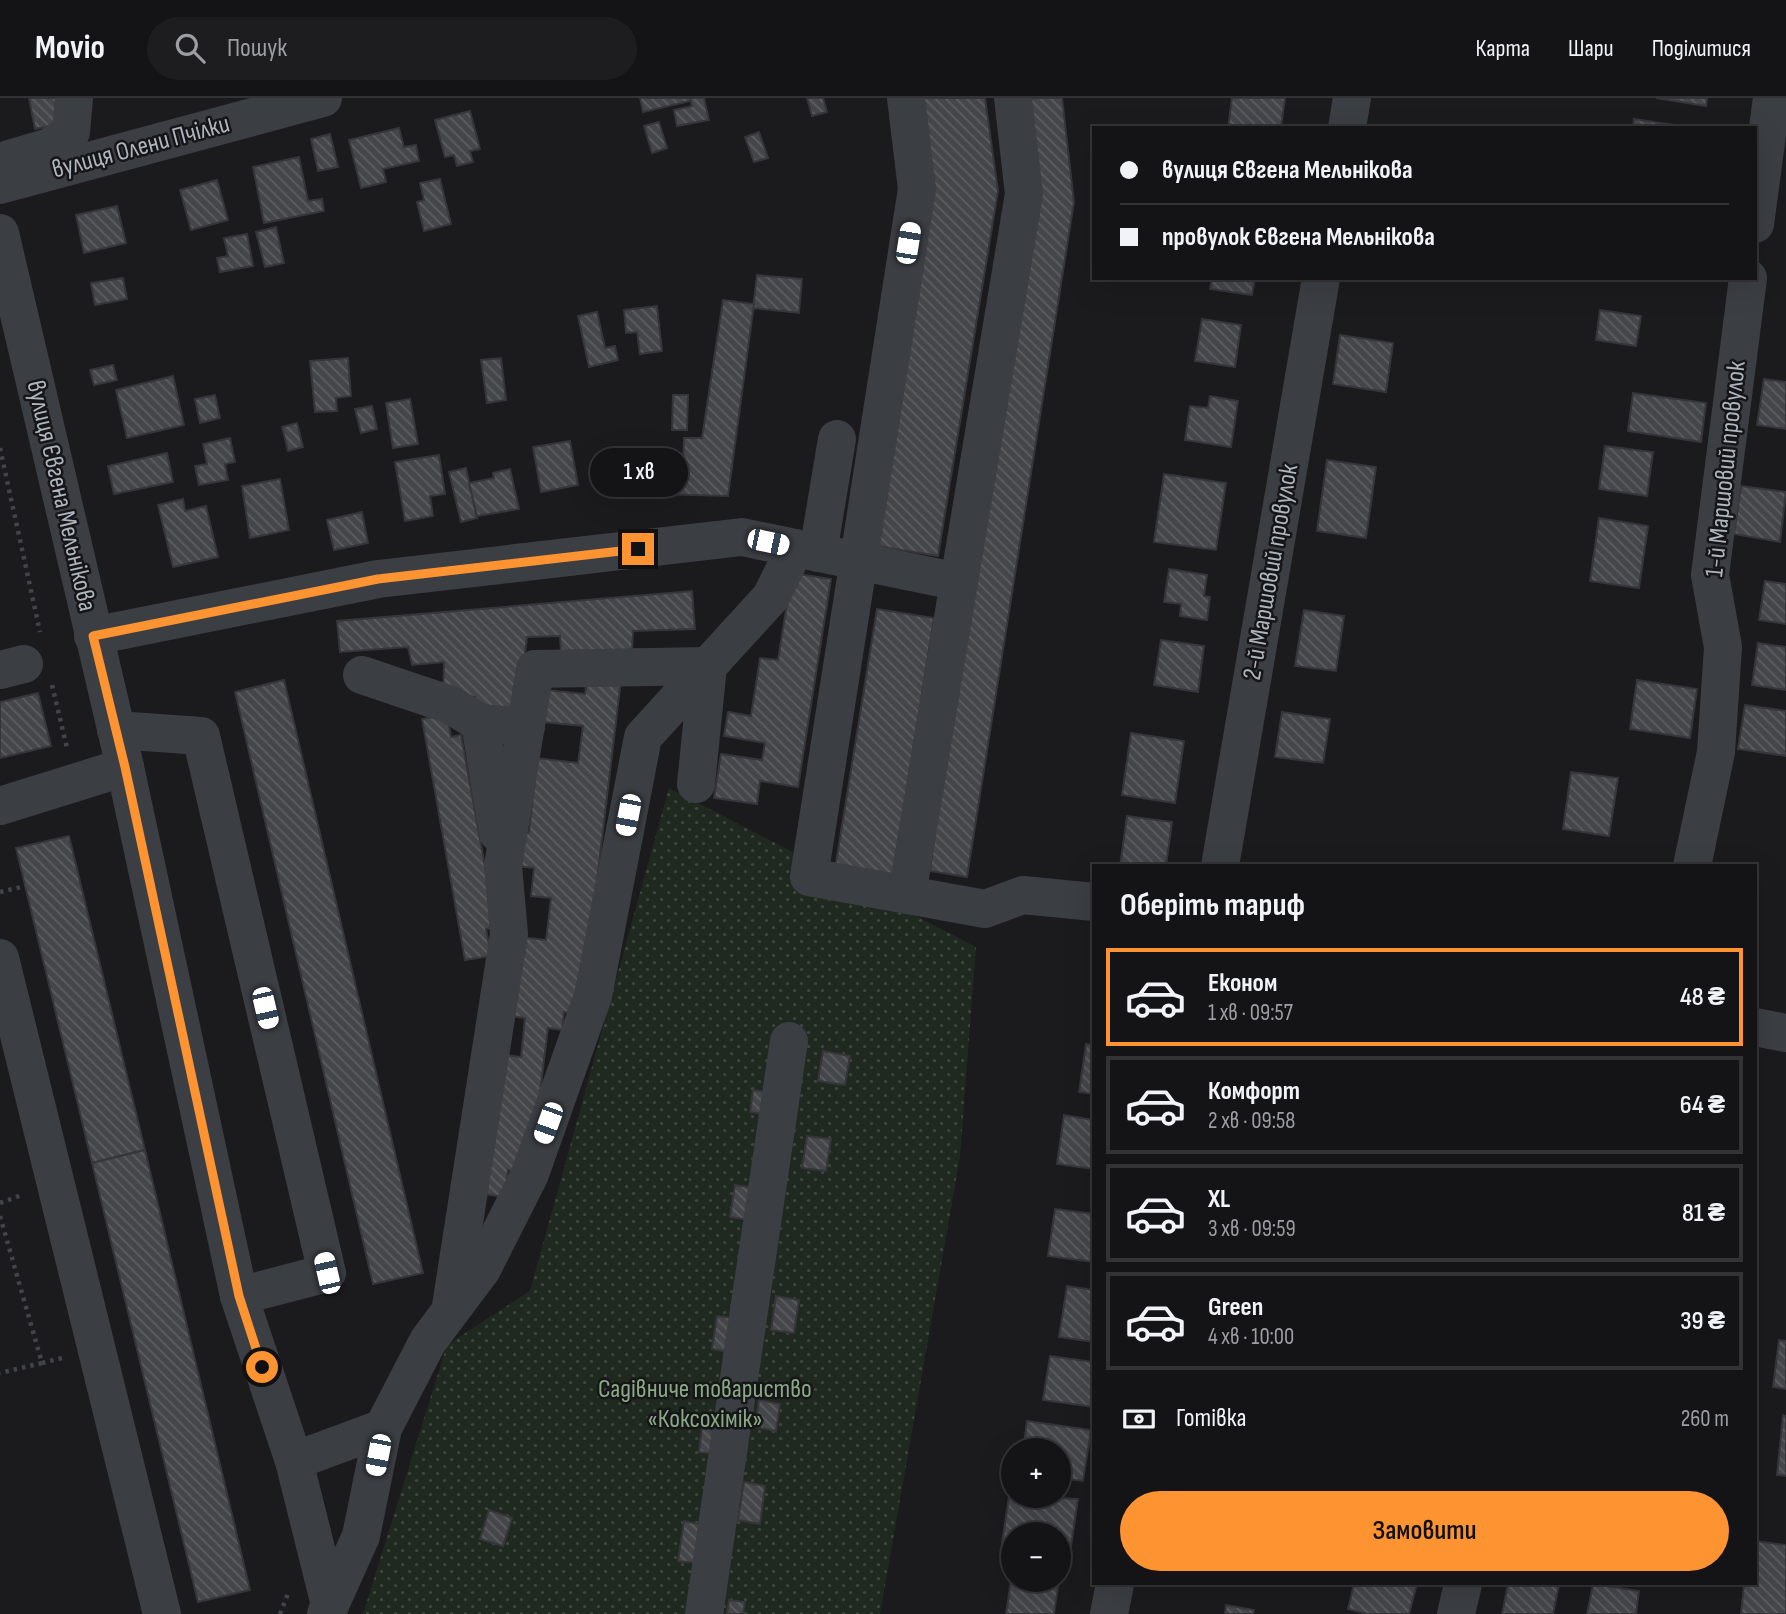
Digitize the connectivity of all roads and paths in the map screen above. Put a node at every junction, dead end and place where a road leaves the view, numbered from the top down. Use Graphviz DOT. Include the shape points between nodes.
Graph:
graph roads {
  1 [pos="74,98"];
  2 [pos="323,98"];
  3 [pos="906,98"];
  4 [pos="1013,98"];
  5 [pos="1352,98"];
  6 [pos="1772,98"];
  7 [pos="1347,126"];
  8 [pos="0,158"];
  9 [pos="0,185"];
  10 [pos="1757,209"];
  11 [pos="0,233"];
  12 [pos="1321,280"];
  13 [pos="1748,280"];
  14 [pos="837,439"];
  15 [pos="0,449"];
  16 [pos="806,550"];
  17 [pos="857,563"];
  18 [pos="959,582"];
  19 [pos="93,636"];
  20 [pos="29,665"];
  21 [pos="708,666"];
  22 [pos="362,675"];
  23 [pos="480,723"];
  24 [pos="526,727"];
  25 [pos="116,730"];
  26 [pos="125,767"];
  27 [pos="75,783"];
  28 [pos="696,784"];
  29 [pos="0,806"];
  30 [pos="1220,864"];
  31 [pos="1692,864"];
  32 [pos="503,866"];
  33 [pos="26,886"];
  34 [pos="0,892"];
  35 [pos="907,895"];
  36 [pos="1092,902"];
  37 [pos="0,958"];
  38 [pos="1757,1027"];
  39 [pos="1786,1033"];
  40 [pos="789,1041"];
  41 [pos="0,1216"];
  42 [pos="239,1296"];
  43 [pos="450,1312"];
  44 [pos="0,1373"];
  45 [pos="383,1428"];
  46 [pos="294,1461"];
  47 [pos="1115,1585"];
  48 [pos="1463,1585"];
  49 [pos="328,1609"];
  50 [pos="162,1614"];
  51 [pos="704,1614"];
  52 [pos="1109,1614"];
  53 [pos="1456,1614"];
  1 -- 8 [label="street" via="71,132 39,152"];
  2 -- 9 [label="street, вулиця Олени Пчілки"];
  3 -- 17 [label="street" via="917,189"];
  4 -- 18 [label="street" via="1024,194"];
  5 -- 7 [label="street"];
  6 -- 10 [label="street"];
  11 -- 19 [label="street, вулиця Євгена Мельнікова"];
  12 -- 30 [label="street, 2-й Маршовий провулок"];
  13 -- 31 [label="street, 1-й Маршовий провулок" via="1710,575 1723,647 1716,752"];
  14 -- 16 [label="street"];
  15 -- 20 [label="path"];
  16 -- 17 [label="street"];
  16 -- 19 [label="street" via="742,537 378,579"];
  16 -- 21 [label="street" via="771,597"];
  17 -- 18 [label="street"];
  17 -- 35 [label="street" via="809,877"];
  18 -- 35 [label="street"];
  19 -- 25 [label="street, вулиця Євгена Мельнікова"];
  20 -- 27 [label="path"];
  21 -- 24 [label="street" via="535,669"];
  21 -- 28 [label="street"];
  21 -- 43 [label="street" via="643,737 593,996 530,1174 482,1269"];
  22 -- 23 [label="street" via="451,705"];
  23 -- 24 [label="street"];
  23 -- 32 [label="street"];
  24 -- 32 [label="street"];
  25 -- 26 [label="street, вулиця Євгена Мельнікова"];
  25 -- 42 [label="street" via="201,736 327,1273"];
  26 -- 27 [label="street"];
  26 -- 42 [label="street, вулиця Євгена Мельнікова"];
  27 -- 29 [label="street"];
  32 -- 43 [label="street" via="509,934"];
  33 -- 34 [label="path"];
  35 -- 36 [label="street" via="985,909 1023,895"];
  37 -- 50 [label="street"];
  38 -- 39 [label="street"];
  40 -- 51 [label="street"];
  41 -- 44 [label="path" via="42,1363"];
  42 -- 46 [label="street, вулиця Євгена Мельнікова"];
  43 -- 45 [label="street" via="428,1341"];
  45 -- 46 [label="street"];
  45 -- 49 [label="street" via="362,1536"];
  46 -- 49 [label="street, вулиця Євгена Мельнікова"];
  47 -- 52 [label="street"];
  48 -- 53 [label="street"];
}
